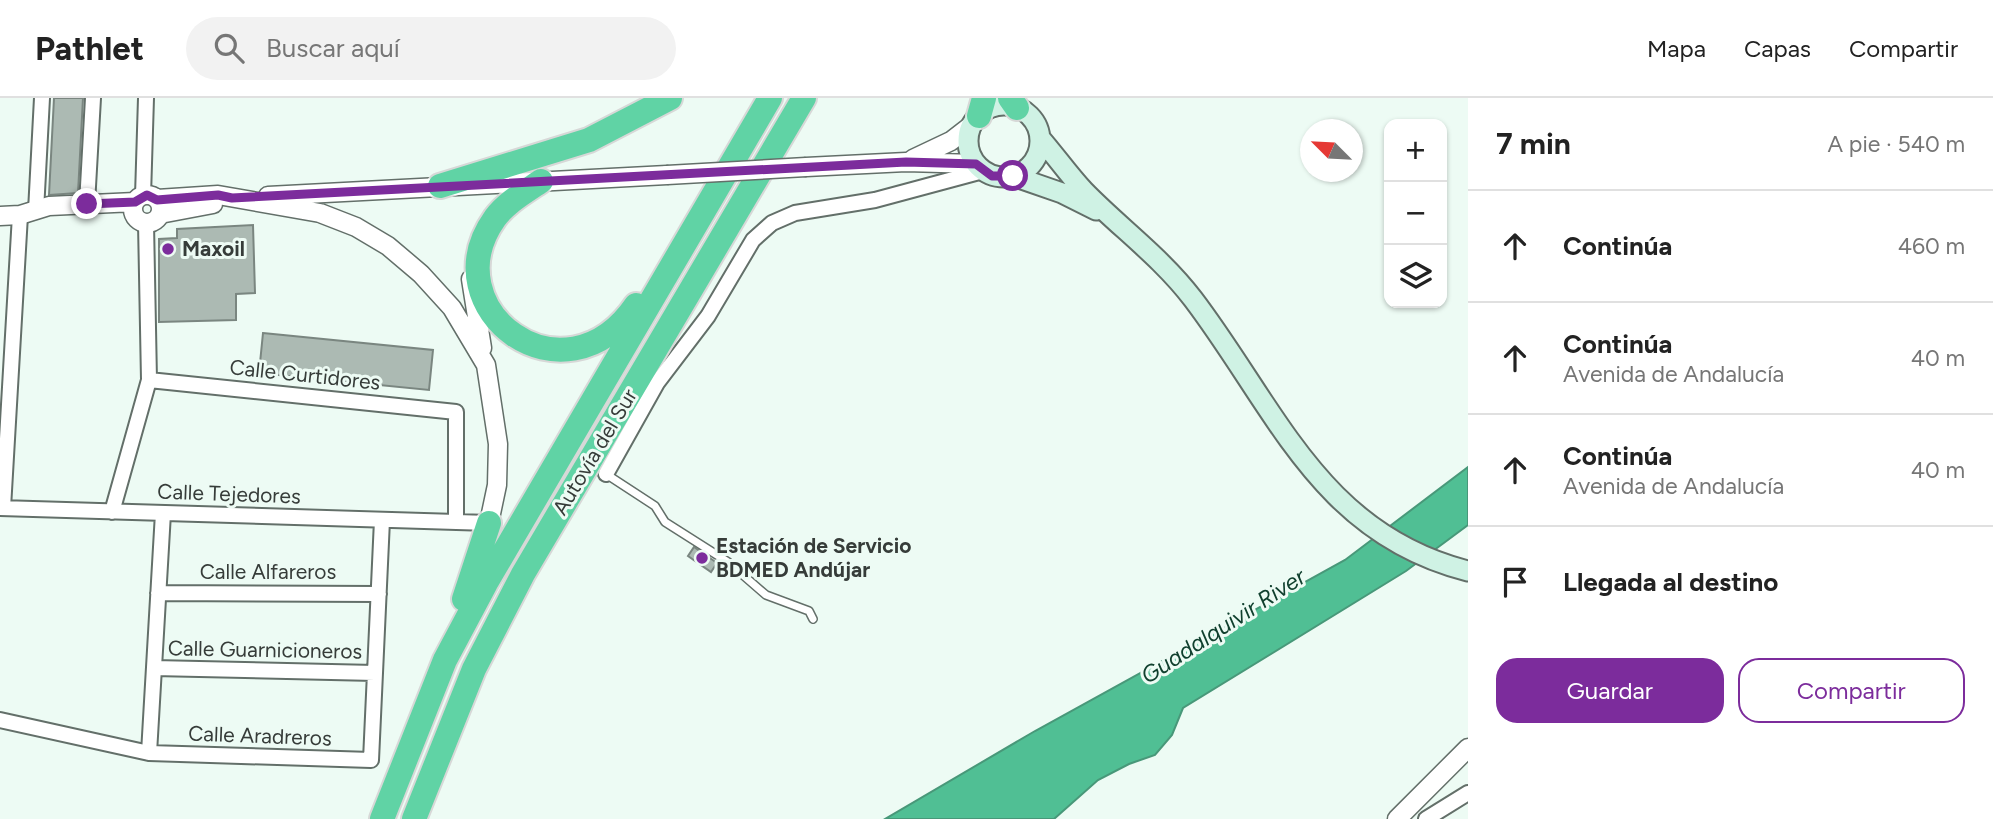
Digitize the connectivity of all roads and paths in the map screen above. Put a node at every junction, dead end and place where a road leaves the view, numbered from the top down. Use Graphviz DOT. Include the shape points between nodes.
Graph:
graph roads {
  1 [pos="42,98"];
  2 [pos="93,98"];
  3 [pos="146,98"];
  4 [pos="670,98"];
  5 [pos="761,98"];
  6 [pos="770,98"];
  7 [pos="804,98"];
  8 [pos="1004,106"];
  9 [pos="1040,138"];
  10 [pos="906,162"];
  11 [pos="979,167"];
  12 [pos="1013,176"];
  13 [pos="530,182"];
  14 [pos="440,186"];
  15 [pos="232,198"];
  16 [pos="87,204"];
  17 [pos="146,208"];
  18 [pos="28,213"];
  19 [pos="0,216"];
  20 [pos="1117,221"];
  21 [pos="486,365"];
  22 [pos="149,380"];
  23 [pos="606,474"];
  24 [pos="1,508"];
  25 [pos="112,512"];
  26 [pos="163,513"];
  27 [pos="382,520"];
  28 [pos="456,522"];
  29 [pos="489,523"];
  30 [pos="1468,571"];
  31 [pos="158,593"];
  32 [pos="379,594"];
  33 [pos="813,620"];
  34 [pos="445,660"];
  35 [pos="154,668"];
  36 [pos="375,673"];
  37 [pos="0,720"];
  38 [pos="1468,748"];
  39 [pos="149,754"];
  40 [pos="1468,793"];
  41 [pos="382,819"];
  42 [pos="414,819"];
  43 [pos="1396,819"];
  44 [pos="1426,819"];
  1 -- 18 [label="street"];
  2 -- 16 [label="street"];
  3 -- 17 [label="street"];
  4 -- 14 [label="highway" via="589,140"];
  5 -- 13 [label="highway" via="629,315 614,331 576,349 537,347 512,334 494,317 479,279 478,257 485,234"];
  6 -- 34 [label="highway, Autovía del Sur"];
  7 -- 42 [label="highway, Autovía del Sur" via="523,574 474,669"];
  8 -- 9 [label="main road" via="1037,128"];
  8 -- 10 [label="street" via="951,141"];
  8 -- 11 [label="main road" via="968,144"];
  9 -- 12 [label="main road" via="1036,158"];
  9 -- 20 [label="main road"];
  10 -- 11 [label="street"];
  10 -- 13 [label="street, bridge"];
  11 -- 12 [label="main road" via="1002,177"];
  11 -- 23 [label="street" via="875,200 795,213 772,223 753,240 708,316 657,383"];
  12 -- 20 [label="main road" via="1062,193"];
  13 -- 14 [label="street"];
  13 -- 21 [label="street" via="482,226 472,251 476,324"];
  14 -- 15 [label="street"];
  15 -- 17 [label="street"];
  15 -- 21 [label="street" via="320,213 388,246 452,308"];
  16 -- 17 [label="street"];
  16 -- 18 [label="street" via="49,206"];
  17 -- 18 [label="street" via="46,216"];
  17 -- 22 [label="street"];
  18 -- 19 [label="street"];
  18 -- 24 [label="street"];
  20 -- 30 [label="main road" via="1168,268 1305,464 1339,500 1394,540"];
  21 -- 29 [label="street" via="498,444 497,485"];
  22 -- 25 [label="street"];
  22 -- 28 [label="street, Calle Curtidores" via="456,412"];
  23 -- 33 [label="lane" via="655,506 665,522 728,562 766,595 809,611"];
  24 -- 25 [label="street, Calle Tejedores"];
  25 -- 26 [label="street, Calle Tejedores"];
  26 -- 27 [label="street, Calle Tejedores"];
  26 -- 31 [label="street"];
  27 -- 28 [label="street, Calle Tejedores"];
  27 -- 32 [label="street, Calle Aradreros"];
  28 -- 29 [label="street, Calle Tejedores"];
  29 -- 34 [label="highway"];
  31 -- 32 [label="street, Calle Alfareros"];
  31 -- 35 [label="street"];
  32 -- 36 [label="street, Calle Aradreros"];
  34 -- 41 [label="highway, Autovía del Sur"];
  35 -- 36 [label="street, Calle Guarnicioneros"];
  35 -- 39 [label="street"];
  36 -- 39 [label="street, Calle Aradreros" via="371,760"];
  37 -- 39 [label="street"];
  38 -- 43 [label="street"];
  40 -- 44 [label="street"];
}
